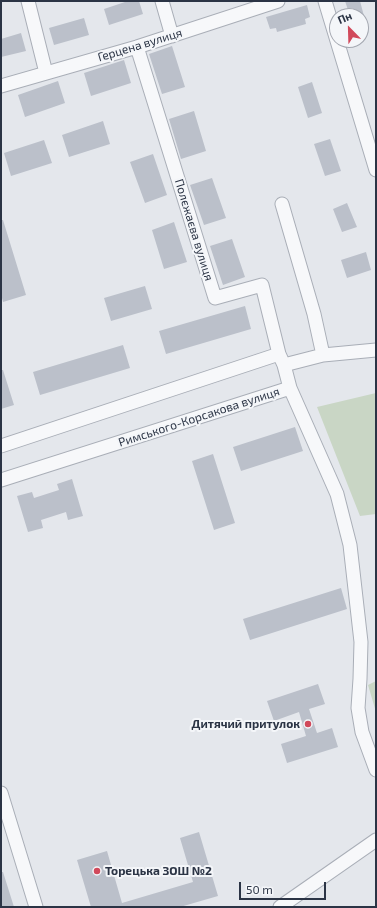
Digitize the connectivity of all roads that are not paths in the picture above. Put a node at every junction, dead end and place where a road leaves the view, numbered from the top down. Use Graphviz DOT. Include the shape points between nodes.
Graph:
graph roads {
  1 [pos="28,1"];
  2 [pos="162,1"];
  3 [pos="278,1"];
  4 [pos="325,1"];
  5 [pos="172,36"];
  6 [pos="137,47"];
  7 [pos="46,72"];
  8 [pos="1,86"];
  9 [pos="376,170"];
  10 [pos="282,204"];
  11 [pos="376,350"];
  12 [pos="323,355"];
  13 [pos="282,360"];
  14 [pos="290,388"];
  15 [pos="1,446"];
  16 [pos="1,480"];
  17 [pos="376,770"];
  18 [pos="1,793"];
  19 [pos="376,840"];
  20 [pos="36,907"];
  21 [pos="280,907"];
  1 -- 7 [label="street"];
  2 -- 5 [label="street"];
  3 -- 5 [label="street, Герцена вулиця"];
  4 -- 9 [label="street"];
  5 -- 6 [label="street, Герцена вулиця"];
  6 -- 7 [label="street, Герцена вулиця"];
  6 -- 13 [label="street, Полєжаєва вулиця" via="215,298 262,285"];
  7 -- 8 [label="street, Герцена вулиця"];
  10 -- 12 [label="street" via="314,314"];
  11 -- 12 [label="street"];
  12 -- 13 [label="street"];
  13 -- 14 [label="street, Римського-Корсакова вулиця"];
  13 -- 15 [label="street"];
  14 -- 16 [label="street, Римського-Корсакова вулиця"];
  14 -- 17 [label="street" via="337,494 350,545 361,642 358,708 362,732"];
  18 -- 20 [label="street"];
  19 -- 21 [label="street"];
}
